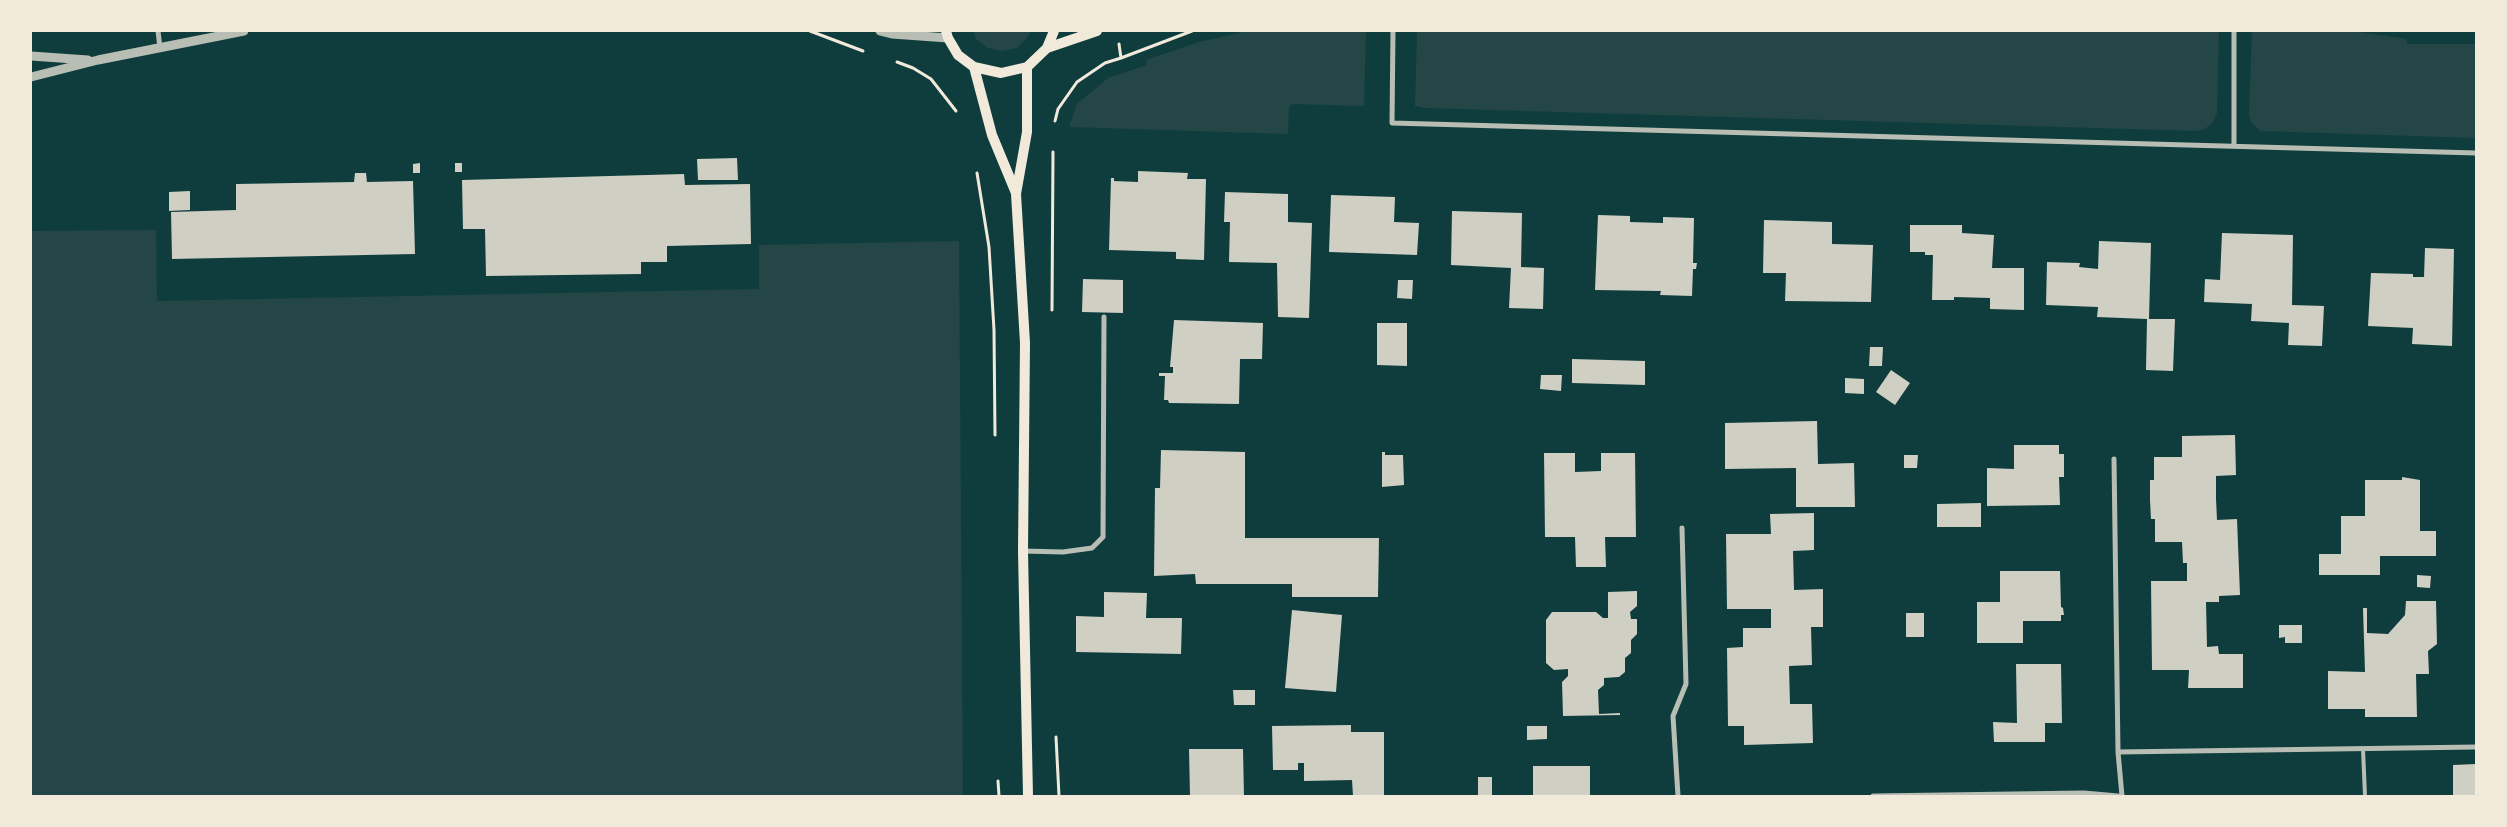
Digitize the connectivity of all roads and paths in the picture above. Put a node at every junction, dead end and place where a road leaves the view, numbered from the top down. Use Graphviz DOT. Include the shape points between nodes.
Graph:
graph roads {
  1 [pos="158,31"];
  2 [pos="244,31"];
  3 [pos="810,31"];
  4 [pos="880,31"];
  5 [pos="1054,31"];
  6 [pos="1097,31"];
  7 [pos="1192,31"];
  8 [pos="1393,31"];
  9 [pos="2234,31"];
  10 [pos="892,34"];
  11 [pos="947,35"];
  12 [pos="1119,40"];
  13 [pos="1047,48"];
  14 [pos="160,49"];
  15 [pos="867,52"];
  16 [pos="31,56"];
  17 [pos="1121,58"];
  18 [pos="98,60"];
  19 [pos="1027,66"];
  20 [pos="974,67"];
  21 [pos="31,77"];
  22 [pos="958,114"];
  23 [pos="1054,123"];
  24 [pos="2234,145"];
  25 [pos="2476,152"];
  26 [pos="976,165"];
  27 [pos="1016,194"];
  28 [pos="1104,317"];
  29 [pos="995,439"];
  30 [pos="2114,459"];
  31 [pos="1682,528"];
  32 [pos="1022,551"];
  33 [pos="2476,747"];
  34 [pos="2363,749"];
  35 [pos="2118,752"];
  36 [pos="998,776"];
  37 [pos="999,796"];
  38 [pos="1028,796"];
  39 [pos="1678,796"];
  40 [pos="1873,796"];
  41 [pos="2120,796"];
  42 [pos="2365,796"];
  1 -- 14 [label="street"];
  2 -- 14 [label="street"];
  3 -- 15 [label="path"];
  4 -- 10 [label="street"];
  5 -- 13 [label="main road"];
  6 -- 13 [label="main road"];
  7 -- 17 [label="path"];
  8 -- 24 [label="street" via="1392,122"];
  9 -- 24 [label="street"];
  10 -- 11 [label="street"];
  10 -- 22 [label="path" via="891,60 931,79"];
  11 -- 20 [label="main road" via="958,55"];
  12 -- 17 [label="path"];
  13 -- 19 [label="main road"];
  14 -- 18 [label="street"];
  16 -- 18 [label="street"];
  17 -- 23 [label="path" via="1105,63 1077,82 1058,109"];
  18 -- 21 [label="street"];
  19 -- 20 [label="main road" via="1001,73"];
  19 -- 27 [label="main road" via="1027,132"];
  20 -- 27 [label="main road" via="992,135"];
  24 -- 25 [label="street"];
  26 -- 29 [label="path" via="989,247"];
  27 -- 32 [label="main road" via="1025,343"];
  28 -- 32 [label="street" via="1103,537 1092,548 1064,552"];
  30 -- 35 [label="street"];
  31 -- 39 [label="street" via="1686,684 1673,716"];
  32 -- 38 [label="main road"];
  33 -- 34 [label="street"];
  34 -- 35 [label="street"];
  34 -- 42 [label="lane"];
  35 -- 41 [label="street"];
  36 -- 37 [label="path"];
  40 -- 41 [label="street" via="2084,793"];
}
